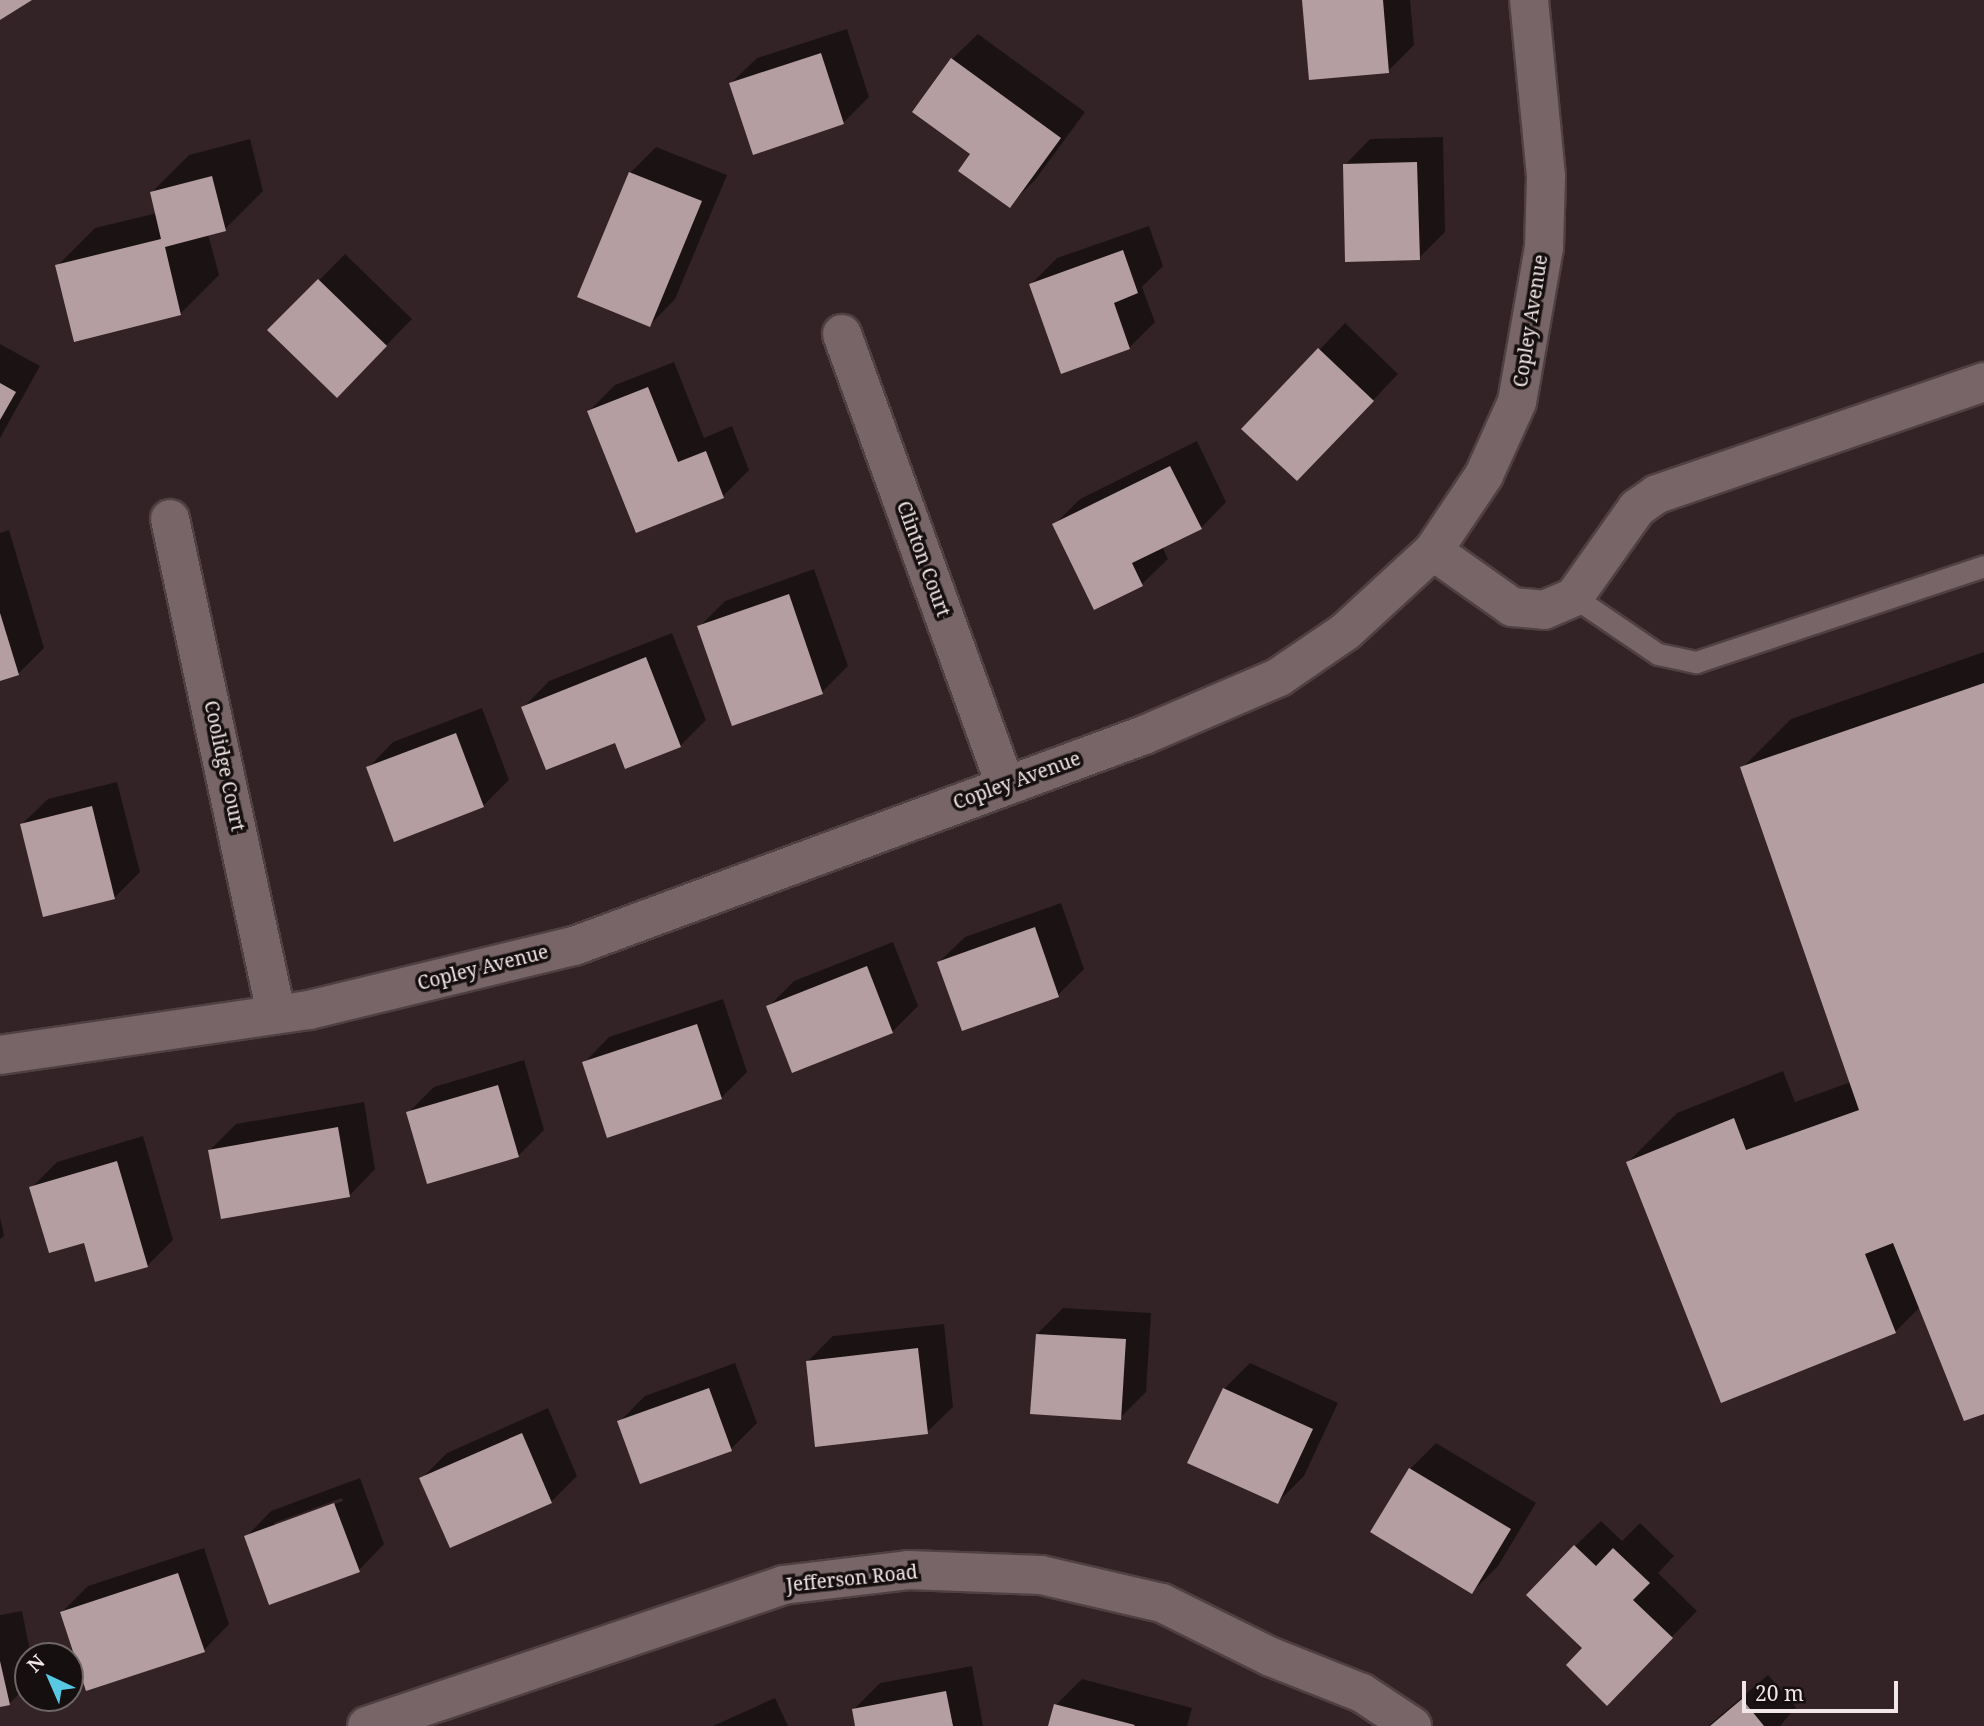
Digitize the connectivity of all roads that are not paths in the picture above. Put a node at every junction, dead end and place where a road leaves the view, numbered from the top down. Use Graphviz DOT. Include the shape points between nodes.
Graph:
graph roads {
  1 [pos="1529,0"];
  2 [pos="842,334"];
  3 [pos="1984,382"];
  4 [pos="170,519"];
  5 [pos="1433,551"];
  6 [pos="1984,566"];
  7 [pos="1574,597"];
  8 [pos="1005,784"];
  9 [pos="276,1013"];
  10 [pos="0,1055"];
  11 [pos="367,1726"];
  12 [pos="1412,1726"];
  1 -- 5 [label="street, Copley Avenue" via="1546,176 1544,248 1528,356 1517,402 1496,454"];
  2 -- 8 [label="street, Clinton Court"];
  3 -- 7 [label="street" via="1657,494 1637,509"];
  4 -- 9 [label="street, Coolidge Court"];
  5 -- 7 [label="street" via="1512,607 1544,610"];
  5 -- 8 [label="street, Copley Avenue" via="1345,632 1279,677 1144,735"];
  6 -- 7 [label="lane" via="1696,662 1658,654"];
  8 -- 9 [label="street, Copley Avenue" via="575,946 309,1010"];
  9 -- 10 [label="street, Copley Avenue"];
  11 -- 12 [label="street, Jefferson Road" via="783,1584 908,1570 1041,1575 1162,1603 1271,1657 1362,1692"];
}
